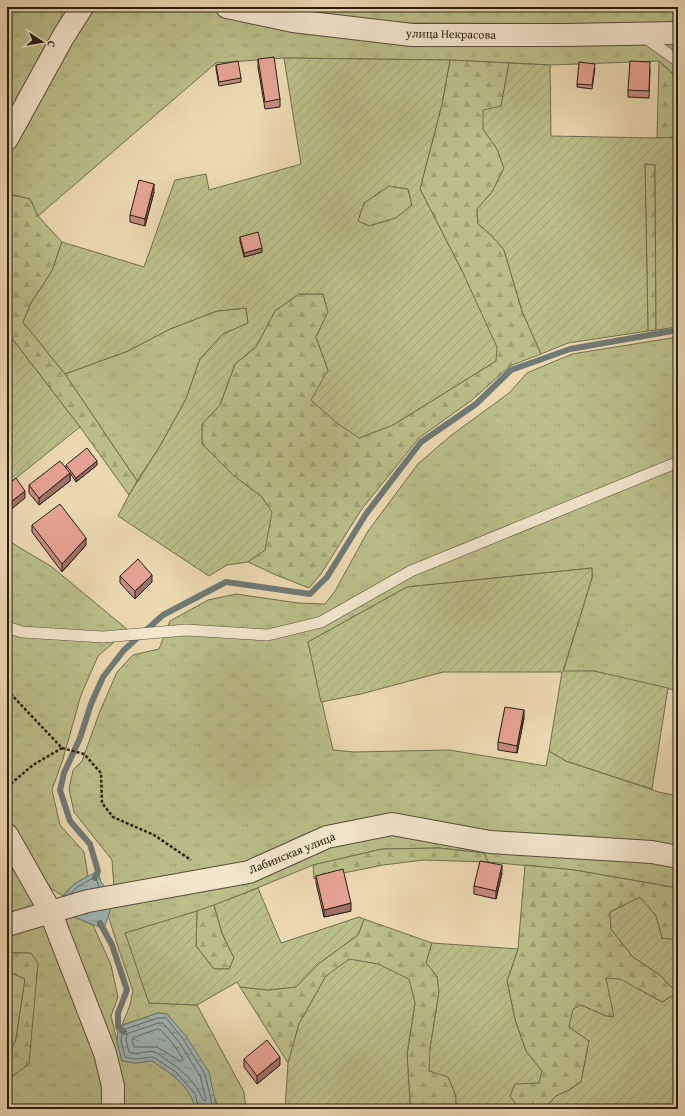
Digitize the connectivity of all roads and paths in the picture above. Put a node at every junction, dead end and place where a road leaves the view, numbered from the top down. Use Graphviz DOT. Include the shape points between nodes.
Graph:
graph roads {
  1 [pos="82,7"];
  2 [pos="227,7"];
  3 [pos="678,32"];
  4 [pos="640,33"];
  5 [pos="678,61"];
  6 [pos="7,139"];
  7 [pos="678,462"];
  8 [pos="7,627"];
  9 [pos="7,690"];
  10 [pos="62,748"];
  11 [pos="7,787"];
  12 [pos="7,835"];
  13 [pos="678,857"];
  14 [pos="192,861"];
  15 [pos="50,911"];
  16 [pos="7,925"];
  17 [pos="113,1109"];
  1 -- 6 [label="street"];
  2 -- 4 [label="street, улица Некрасова" via="293,22 412,35"];
  3 -- 4 [label="street, улица Некрасова"];
  4 -- 5 [label="lane"];
  7 -- 8 [label="lane" via="411,571 321,622 268,635 186,630 103,637 22,632"];
  9 -- 10 [label="path"];
  10 -- 11 [label="path" via="33,765"];
  10 -- 14 [label="path" via="84,754 101,773 102,802 113,817 154,835"];
  12 -- 15 [label="street"];
  13 -- 15 [label="street, Лабинская улица" via="652,852 490,842 392,824 328,836 249,872 88,901"];
  15 -- 16 [label="street, Лабинская улица"];
  15 -- 17 [label="street" via="105,1053 113,1086"];
}
